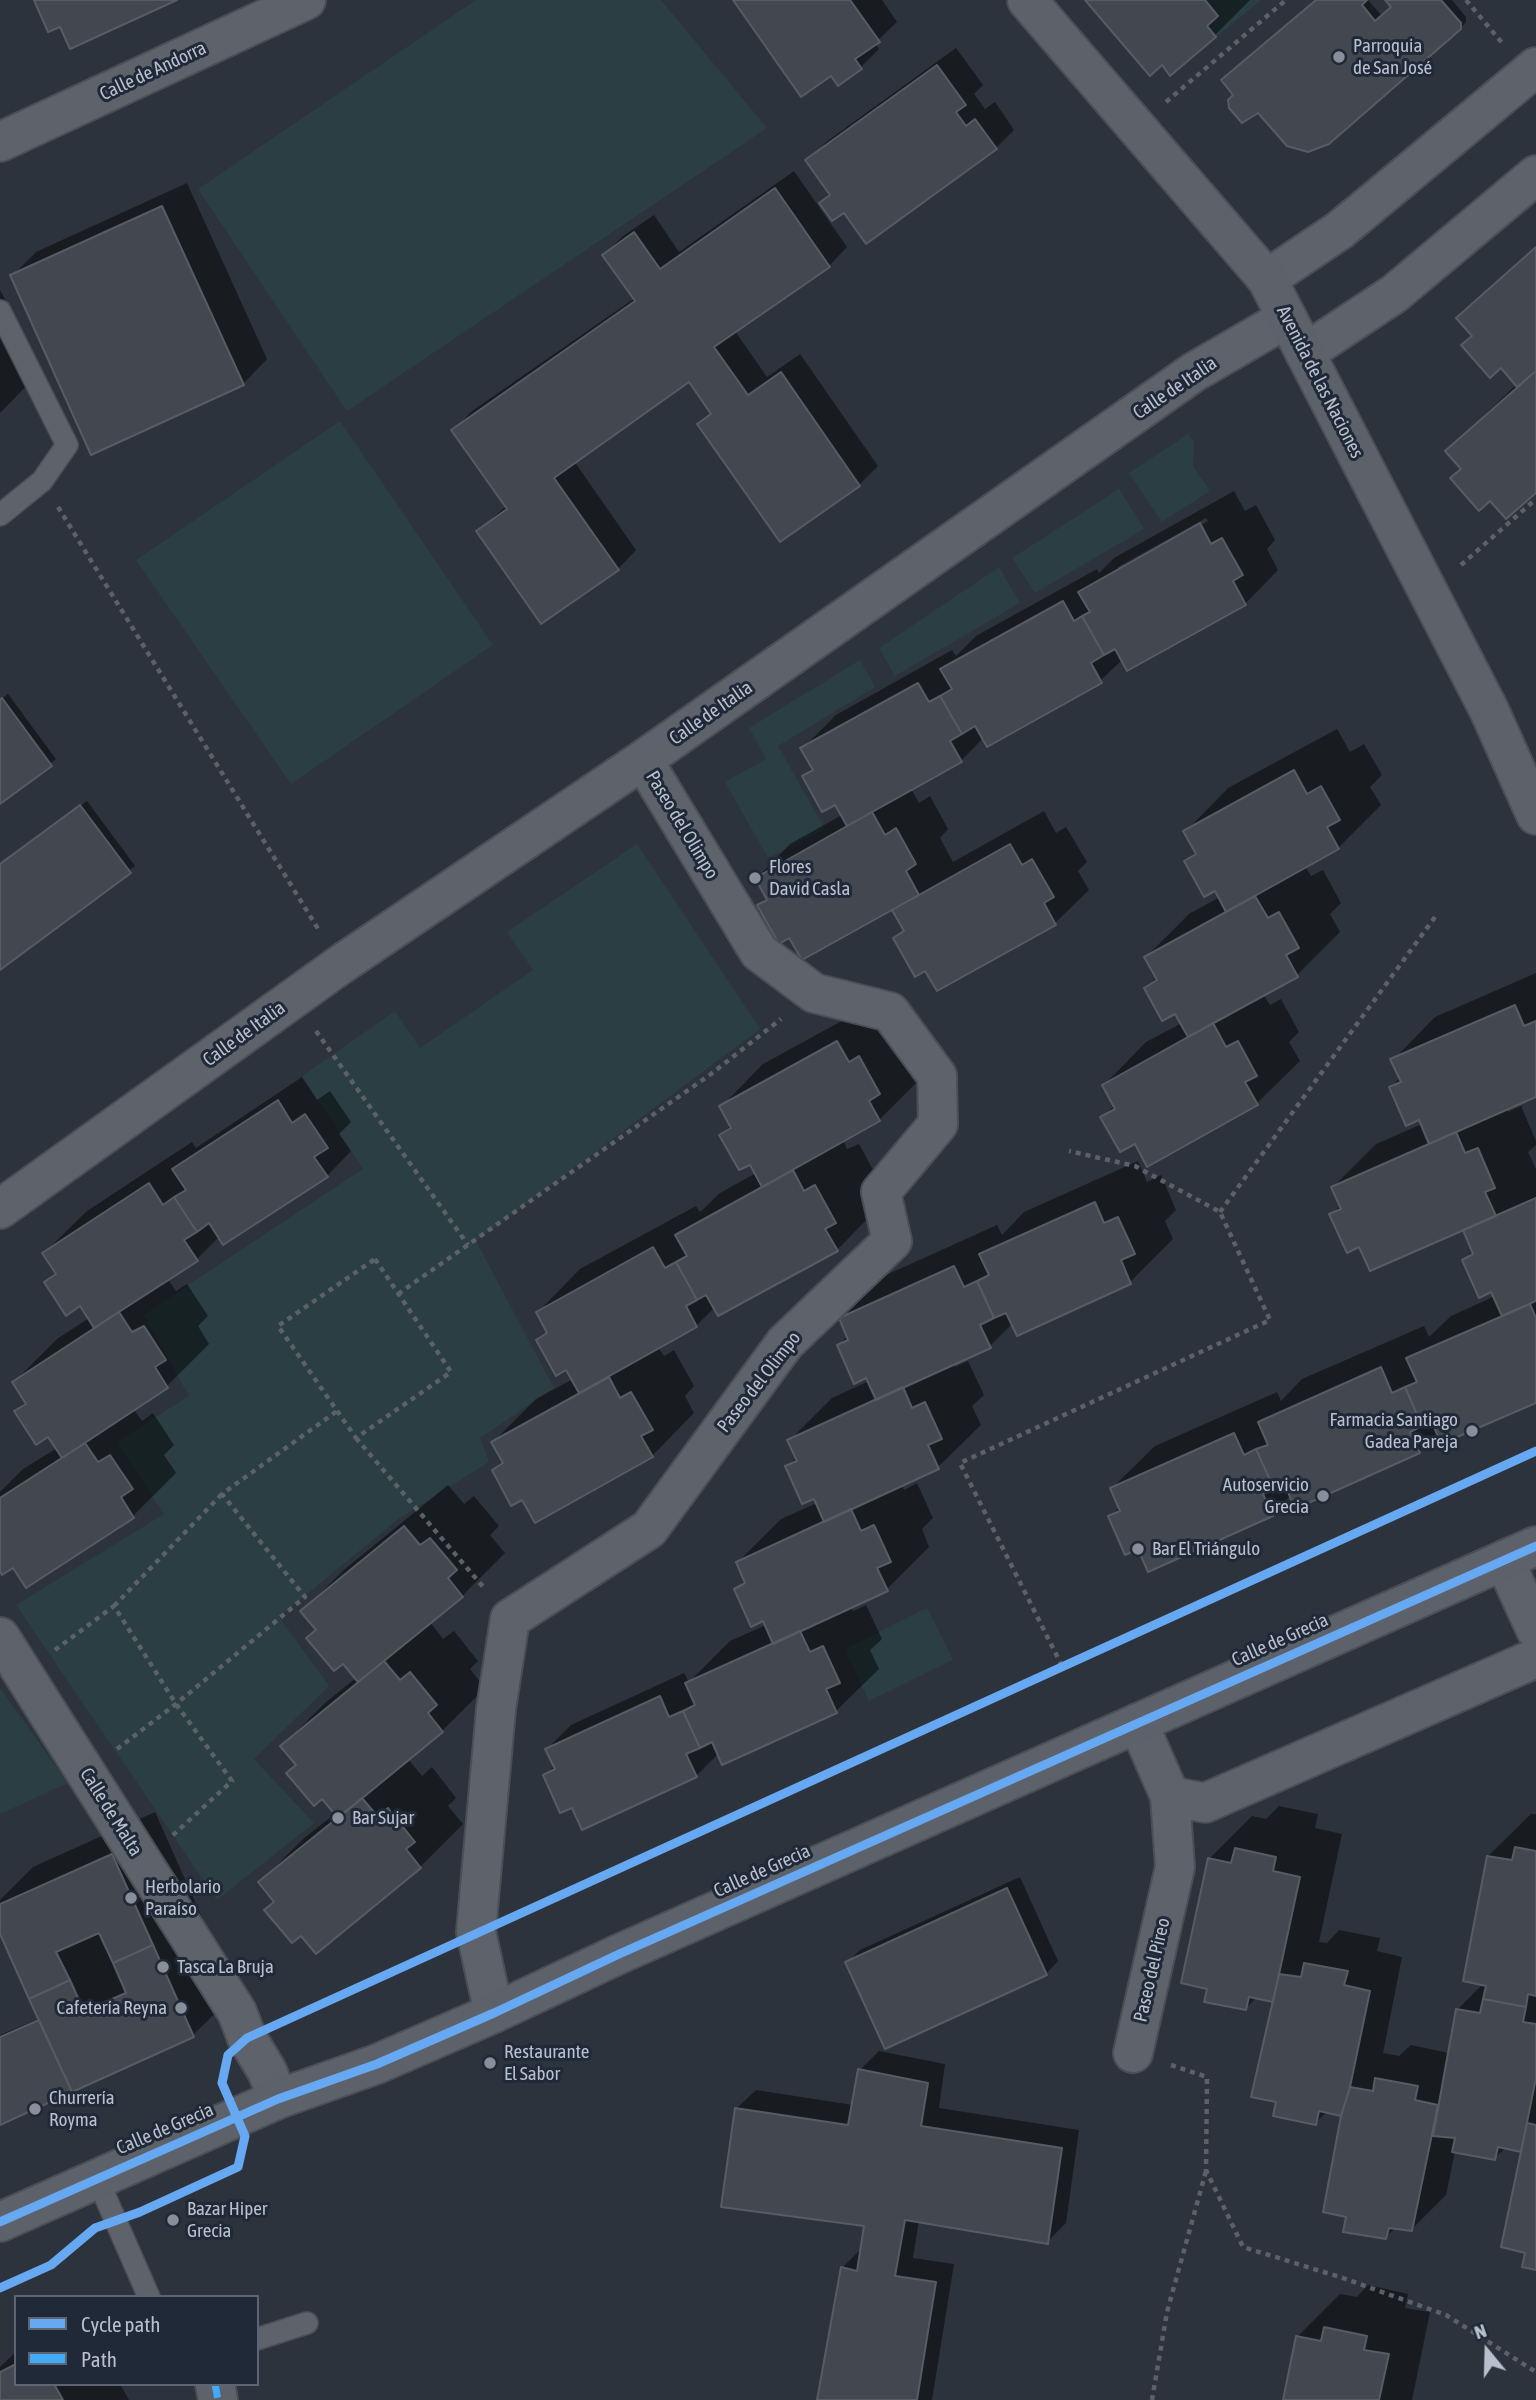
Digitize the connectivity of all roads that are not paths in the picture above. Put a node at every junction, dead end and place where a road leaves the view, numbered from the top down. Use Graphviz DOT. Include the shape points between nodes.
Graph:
graph roads {
  1 [pos="306,0"];
  2 [pos="1027,0"];
  3 [pos="1532,70"];
  4 [pos="0,142"];
  5 [pos="1536,175"];
  6 [pos="1267,279"];
  7 [pos="0,311"];
  8 [pos="1287,318"];
  9 [pos="1305,353"];
  10 [pos="0,515"];
  11 [pos="643,760"];
  12 [pos="1536,815"];
  13 [pos="0,1209"];
  14 [pos="1520,1553"];
  15 [pos="1536,1630"];
  16 [pos="0,1637"];
  17 [pos="1536,1658"];
  18 [pos="1138,1723"];
  19 [pos="1170,1796"];
  20 [pos="495,2013"];
  21 [pos="1133,2053"];
  22 [pos="278,2099"];
  23 [pos="97,2178"];
  24 [pos="0,2222"];
  25 [pos="148,2295"];
  26 [pos="307,2323"];
  27 [pos="259,2338"];
  1 -- 4 [label="street, Calle de Andorra"];
  2 -- 6 [label="street, Avenida de las Naciones"];
  3 -- 6 [label="street" via="1340,230"];
  5 -- 9 [label="street" via="1394,294"];
  6 -- 8 [label="street, Avenida de las Naciones"];
  7 -- 10 [label="lane" via="67,445 42,481"];
  8 -- 9 [label="street, Avenida de las Naciones"];
  8 -- 11 [label="street, Calle de Italia" via="1194,372"];
  9 -- 12 [label="street, Avenida de las Naciones" via="1489,710"];
  11 -- 13 [label="street, Calle de Italia" via="340,965"];
  11 -- 20 [label="street, Paseo del Olimpo" via="759,952 814,993 890,1012 937,1076 938,1124 881,1192 892,1241 785,1343 649,1529 510,1619 496,1709 476,1932"];
  14 -- 15 [label="street, Calle de Grecia"];
  14 -- 18 [label="street, Calle de Grecia"];
  16 -- 22 [label="street, Calle de Malta" via="237,2012"];
  17 -- 19 [label="street" via="1205,1803"];
  18 -- 19 [label="street, Paseo del Pireo"];
  18 -- 20 [label="street, Calle de Grecia"];
  19 -- 21 [label="street, Paseo del Pireo" via="1175,1867"];
  20 -- 22 [label="street, Calle de Grecia" via="377,2064"];
  22 -- 23 [label="street, Calle de Grecia"];
  23 -- 24 [label="street, Calle de Grecia"];
  23 -- 25 [label="lane"];
  26 -- 27 [label="lane"];
}
